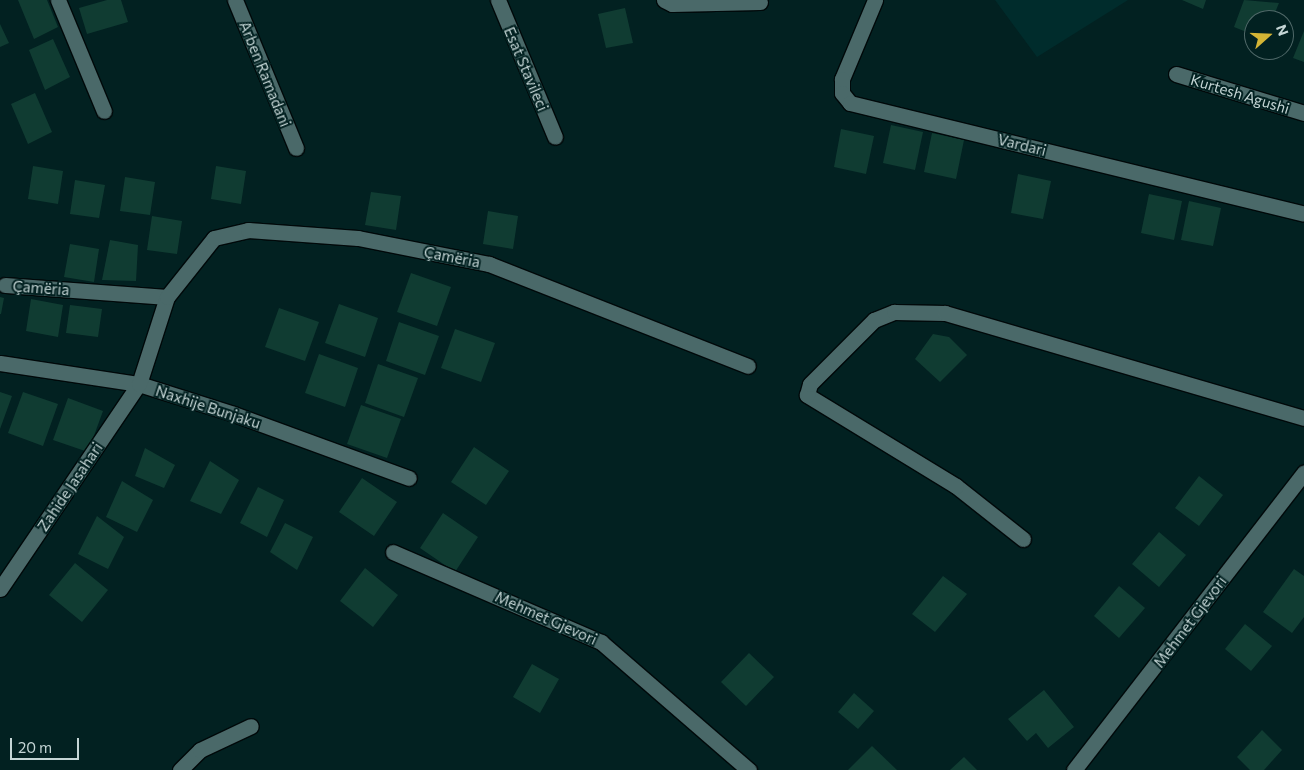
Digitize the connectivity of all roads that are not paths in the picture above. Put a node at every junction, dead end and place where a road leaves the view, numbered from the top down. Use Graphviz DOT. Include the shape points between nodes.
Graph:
graph roads {
  1 [pos="58,0"];
  2 [pos="235,0"];
  3 [pos="498,0"];
  4 [pos="664,0"];
  5 [pos="874,0"];
  6 [pos="760,2"];
  7 [pos="1176,74"];
  8 [pos="104,111"];
  9 [pos="1304,113"];
  10 [pos="555,137"];
  11 [pos="296,148"];
  12 [pos="1304,214"];
  13 [pos="4,285"];
  14 [pos="167,297"];
  15 [pos="0,363"];
  16 [pos="748,366"];
  17 [pos="139,384"];
  18 [pos="1304,418"];
  19 [pos="1304,472"];
  20 [pos="409,478"];
  21 [pos="1023,539"];
  22 [pos="393,552"];
  23 [pos="0,589"];
  24 [pos="251,726"];
  25 [pos="180,770"];
  26 [pos="749,770"];
  27 [pos="1074,770"];
  1 -- 8 [label="street"];
  2 -- 11 [label="street, Arben Ramadani"];
  3 -- 10 [label="street, Esat Stavileci"];
  4 -- 6 [label="street" via="672,4"];
  5 -- 12 [label="street, Vardari" via="842,79 842,93 850,103"];
  7 -- 9 [label="street, Kurtesh Agushi"];
  13 -- 14 [label="street, Çamëria"];
  14 -- 16 [label="street, Çamëria" via="214,238 248,230 358,238 489,264"];
  14 -- 17 [label="street, Çamëria"];
  15 -- 17 [label="street, Naxhije Bunjaku"];
  17 -- 20 [label="street, Naxhije Bunjaku" via="234,414"];
  17 -- 23 [label="street, Zahide Jasahari"];
  18 -- 21 [label="street" via="946,314 894,312 874,320 810,384 808,395 956,486"];
  19 -- 27 [label="street, Mehmet Gjevori"];
  22 -- 26 [label="street, Mehmet Gjevori" via="602,642"];
  24 -- 25 [label="street" via="200,750"];
}
